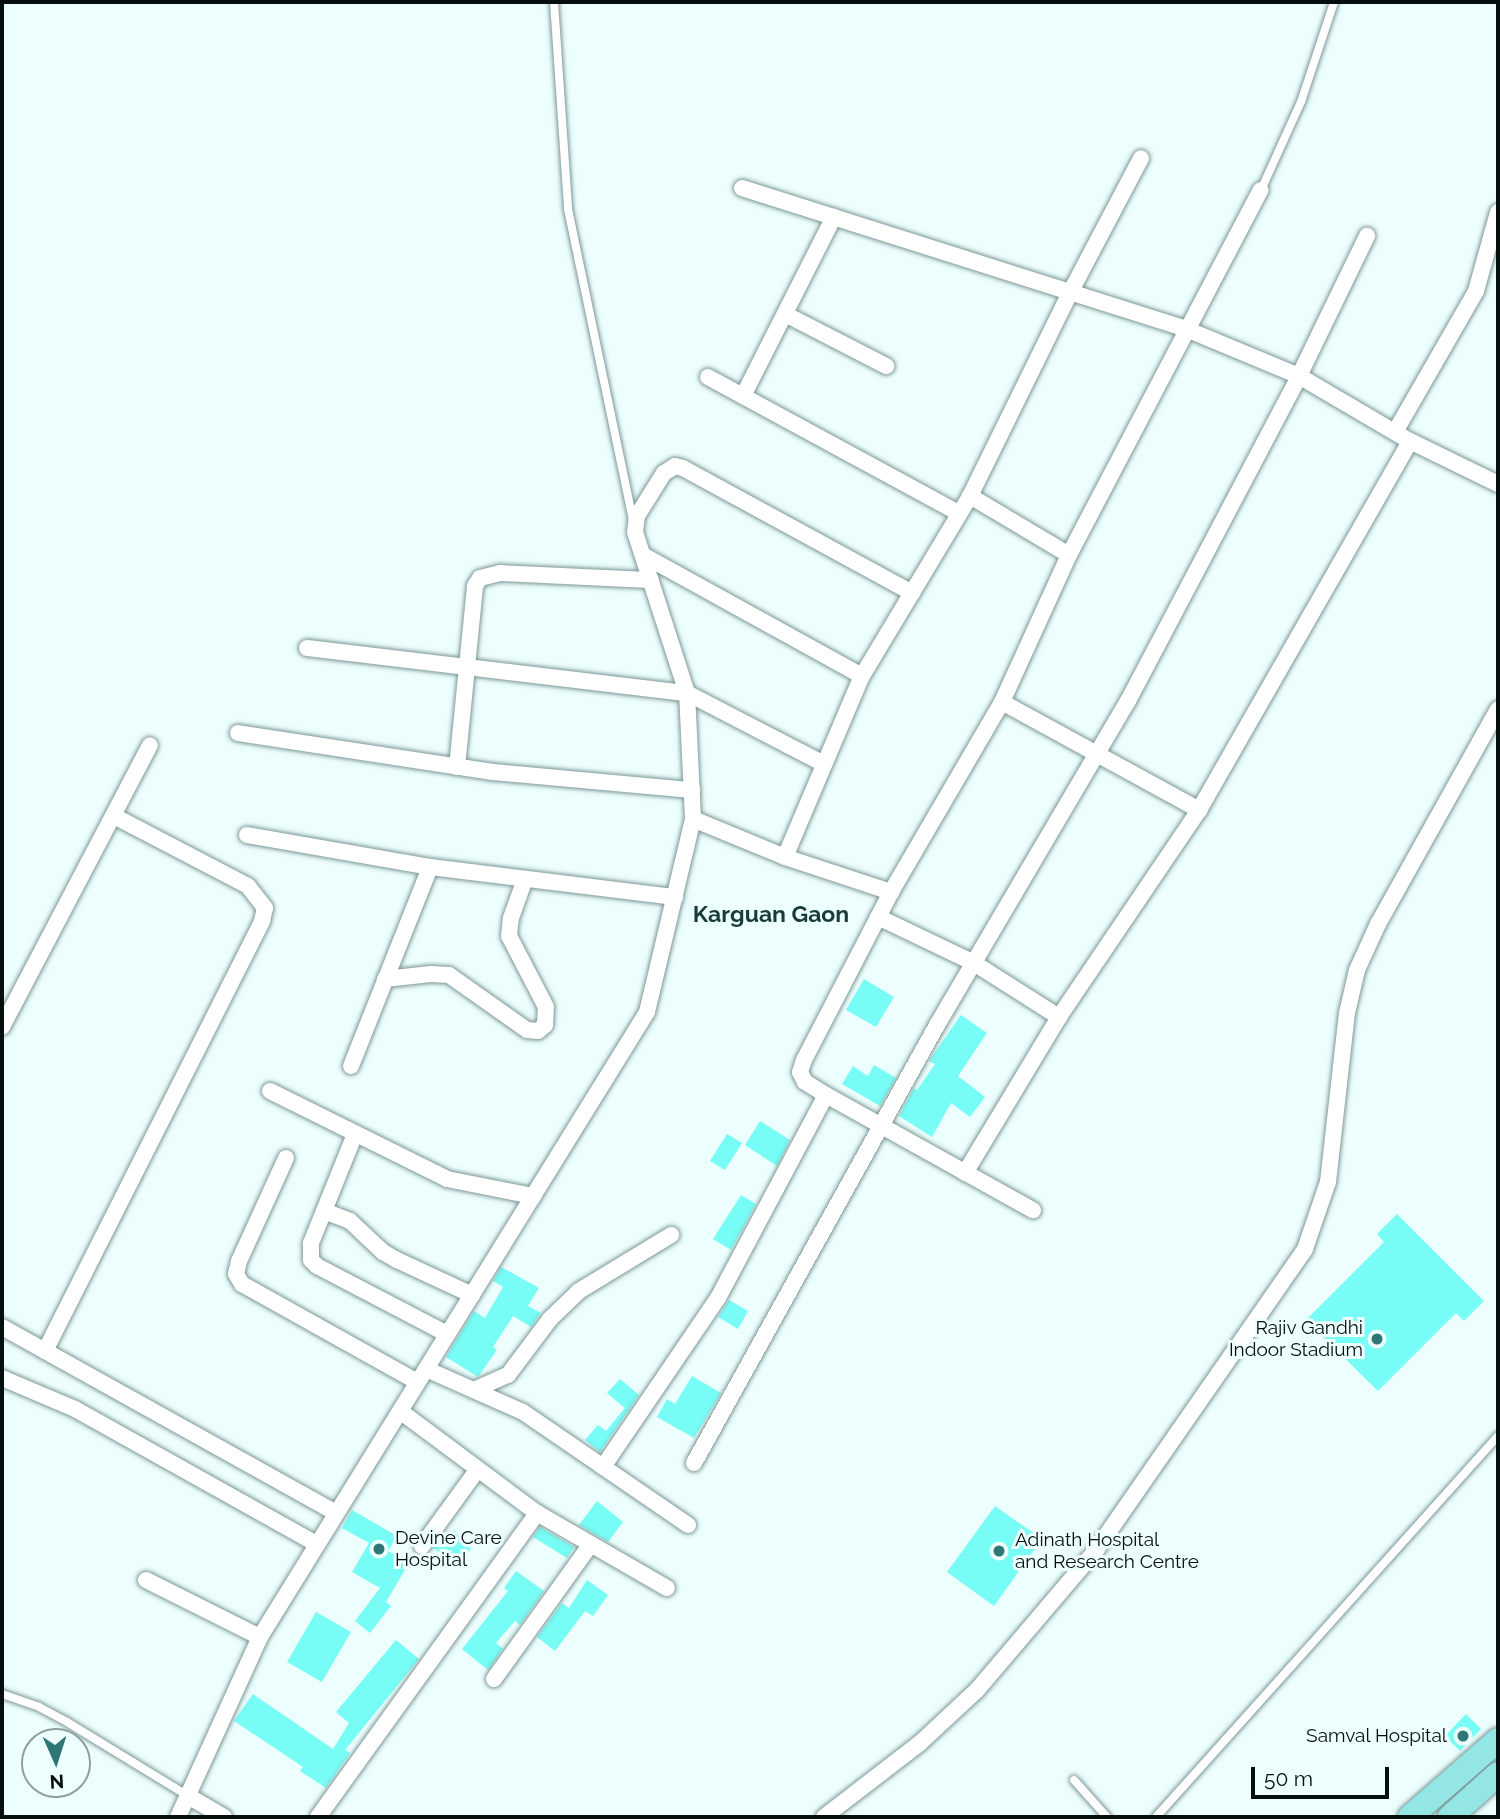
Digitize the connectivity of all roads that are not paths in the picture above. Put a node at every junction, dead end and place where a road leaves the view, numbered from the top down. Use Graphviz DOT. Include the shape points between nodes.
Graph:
graph roads {
  1 [pos="554,2"];
  2 [pos="1335,2"];
  3 [pos="1141,158"];
  4 [pos="742,188"];
  5 [pos="1261,190"];
  6 [pos="1498,212"];
  7 [pos="834,217"];
  8 [pos="1367,236"];
  9 [pos="1071,291"];
  10 [pos="785,314"];
  11 [pos="1186,329"];
  12 [pos="886,366"];
  13 [pos="1299,376"];
  14 [pos="708,377"];
  15 [pos="743,396"];
  16 [pos="1395,432"];
  17 [pos="1410,441"];
  18 [pos="1498,484"];
  19 [pos="970,496"];
  20 [pos="958,513"];
  21 [pos="634,524"];
  22 [pos="643,555"];
  23 [pos="1069,555"];
  24 [pos="651,580"];
  25 [pos="912,593"];
  26 [pos="307,648"];
  27 [pos="466,667"];
  28 [pos="862,676"];
  29 [pos="687,693"];
  30 [pos="1002,702"];
  31 [pos="1498,709"];
  32 [pos="238,733"];
  33 [pos="150,745"];
  34 [pos="1098,755"];
  35 [pos="824,764"];
  36 [pos="457,767"];
  37 [pos="692,790"];
  38 [pos="1199,810"];
  39 [pos="114,816"];
  40 [pos="693,819"];
  41 [pos="247,835"];
  42 [pos="785,857"];
  43 [pos="430,867"];
  44 [pos="525,879"];
  45 [pos="891,891"];
  46 [pos="675,897"];
  47 [pos="878,917"];
  48 [pos="974,963"];
  49 [pos="385,979"];
  50 [pos="1059,1017"];
  51 [pos="2,1027"];
  52 [pos="351,1066"];
  53 [pos="270,1091"];
  54 [pos="826,1096"];
  55 [pos="880,1127"];
  56 [pos="355,1134"];
  57 [pos="286,1158"];
  58 [pos="965,1172"];
  59 [pos="533,1196"];
  60 [pos="1033,1210"];
  61 [pos="324,1211"];
  62 [pos="671,1235"];
  63 [pos="472,1295"];
  64 [pos="2,1327"];
  65 [pos="447,1334"];
  66 [pos="45,1352"];
  67 [pos="422,1376"];
  68 [pos="2,1378"];
  69 [pos="476,1390"];
  70 [pos="400,1410"];
  71 [pos="1498,1436"];
  72 [pos="694,1463"];
  73 [pos="603,1467"];
  74 [pos="478,1469"];
  75 [pos="336,1513"];
  76 [pos="537,1513"];
  77 [pos="688,1525"];
  78 [pos="317,1544"];
  79 [pos="591,1544"];
  80 [pos="422,1546"];
  81 [pos="146,1580"];
  82 [pos="667,1588"];
  83 [pos="260,1637"];
  84 [pos="494,1679"];
  85 [pos="2,1694"];
  86 [pos="1498,1740"];
  87 [pos="1498,1774"];
  88 [pos="1074,1780"];
  89 [pos="188,1796"];
  90 [pos="178,1817"];
  91 [pos="224,1817"];
  92 [pos="318,1817"];
  93 [pos="824,1817"];
  94 [pos="1107,1817"];
  95 [pos="1156,1817"];
  96 [pos="1410,1817"];
  97 [pos="1450,1817"];
  1 -- 21 [label="lane" via="568,209"];
  2 -- 5 [label="lane" via="1301,102"];
  3 -- 9 [label="street"];
  4 -- 7 [label="street"];
  5 -- 11 [label="street"];
  6 -- 16 [label="street" via="1476,291"];
  7 -- 9 [label="street"];
  7 -- 10 [label="street"];
  8 -- 13 [label="street"];
  9 -- 11 [label="street"];
  9 -- 19 [label="street"];
  10 -- 12 [label="street"];
  10 -- 15 [label="street"];
  11 -- 13 [label="street"];
  11 -- 23 [label="street"];
  13 -- 16 [label="street"];
  13 -- 34 [label="street"];
  14 -- 15 [label="street"];
  15 -- 20 [label="street"];
  16 -- 17 [label="street"];
  17 -- 18 [label="street"];
  17 -- 38 [label="street"];
  19 -- 20 [label="street"];
  19 -- 23 [label="street"];
  20 -- 25 [label="street"];
  21 -- 22 [label="street"];
  21 -- 25 [label="street" via="664,473 675,466"];
  22 -- 24 [label="street"];
  22 -- 28 [label="street"];
  23 -- 30 [label="street"];
  24 -- 27 [label="street" via="490,573 475,586"];
  24 -- 29 [label="street"];
  25 -- 28 [label="street"];
  26 -- 27 [label="street"];
  27 -- 29 [label="street"];
  27 -- 36 [label="street"];
  28 -- 35 [label="street"];
  29 -- 35 [label="street"];
  29 -- 37 [label="street"];
  30 -- 34 [label="street"];
  30 -- 45 [label="street"];
  31 -- 93 [label="street" via="1357,970 1347,1013 1328,1182 1305,1249 1096,1550 977,1690 920,1743"];
  32 -- 36 [label="street"];
  33 -- 39 [label="street"];
  34 -- 38 [label="street"];
  34 -- 48 [label="street"];
  35 -- 42 [label="street"];
  36 -- 37 [label="street"];
  37 -- 40 [label="street"];
  38 -- 50 [label="street"];
  39 -- 51 [label="street"];
  39 -- 66 [label="street" via="248,886 265,908"];
  40 -- 42 [label="street"];
  40 -- 46 [label="street"];
  41 -- 43 [label="street"];
  42 -- 45 [label="street"];
  43 -- 44 [label="street"];
  43 -- 49 [label="street"];
  44 -- 46 [label="street"];
  44 -- 49 [label="street" via="509,936 546,1007 545,1025 538,1031 527,1030 449,975"];
  45 -- 47 [label="street"];
  46 -- 59 [label="street" via="647,1012"];
  47 -- 48 [label="street"];
  47 -- 54 [label="street" via="800,1072 805,1082"];
  48 -- 50 [label="street"];
  48 -- 55 [label="street"];
  49 -- 52 [label="street"];
  50 -- 58 [label="street"];
  53 -- 56 [label="street"];
  54 -- 55 [label="street"];
  54 -- 73 [label="street" via="718,1298"];
  55 -- 58 [label="street"];
  55 -- 72 [label="street"];
  56 -- 59 [label="street" via="447,1180"];
  56 -- 61 [label="street"];
  57 -- 67 [label="street" via="239,1261 236,1274 242,1284"];
  58 -- 60 [label="street"];
  59 -- 63 [label="street"];
  61 -- 63 [label="street" via="350,1221 397,1260"];
  61 -- 65 [label="street" via="311,1243 311,1260 317,1266"];
  62 -- 69 [label="street" via="579,1291 550,1319 508,1375"];
  63 -- 65 [label="street"];
  64 -- 66 [label="street"];
  65 -- 67 [label="street"];
  66 -- 75 [label="street"];
  67 -- 69 [label="street"];
  67 -- 70 [label="street"];
  68 -- 78 [label="street" via="75,1409"];
  69 -- 73 [label="street" via="523,1412"];
  70 -- 74 [label="street"];
  70 -- 75 [label="street"];
  71 -- 95 [label="lane"];
  73 -- 77 [label="street"];
  74 -- 76 [label="street"];
  74 -- 80 [label="street"];
  75 -- 78 [label="street"];
  76 -- 79 [label="street"];
  76 -- 92 [label="street"];
  78 -- 83 [label="street"];
  79 -- 82 [label="street"];
  79 -- 84 [label="street"];
  81 -- 83 [label="street"];
  83 -- 89 [label="street"];
  85 -- 89 [label="lane" via="39,1707"];
  86 -- 96 [label="main road"];
  87 -- 97 [label="main road"];
  88 -- 94 [label="lane"];
  89 -- 90 [label="street"];
  89 -- 91 [label="street"];
}
